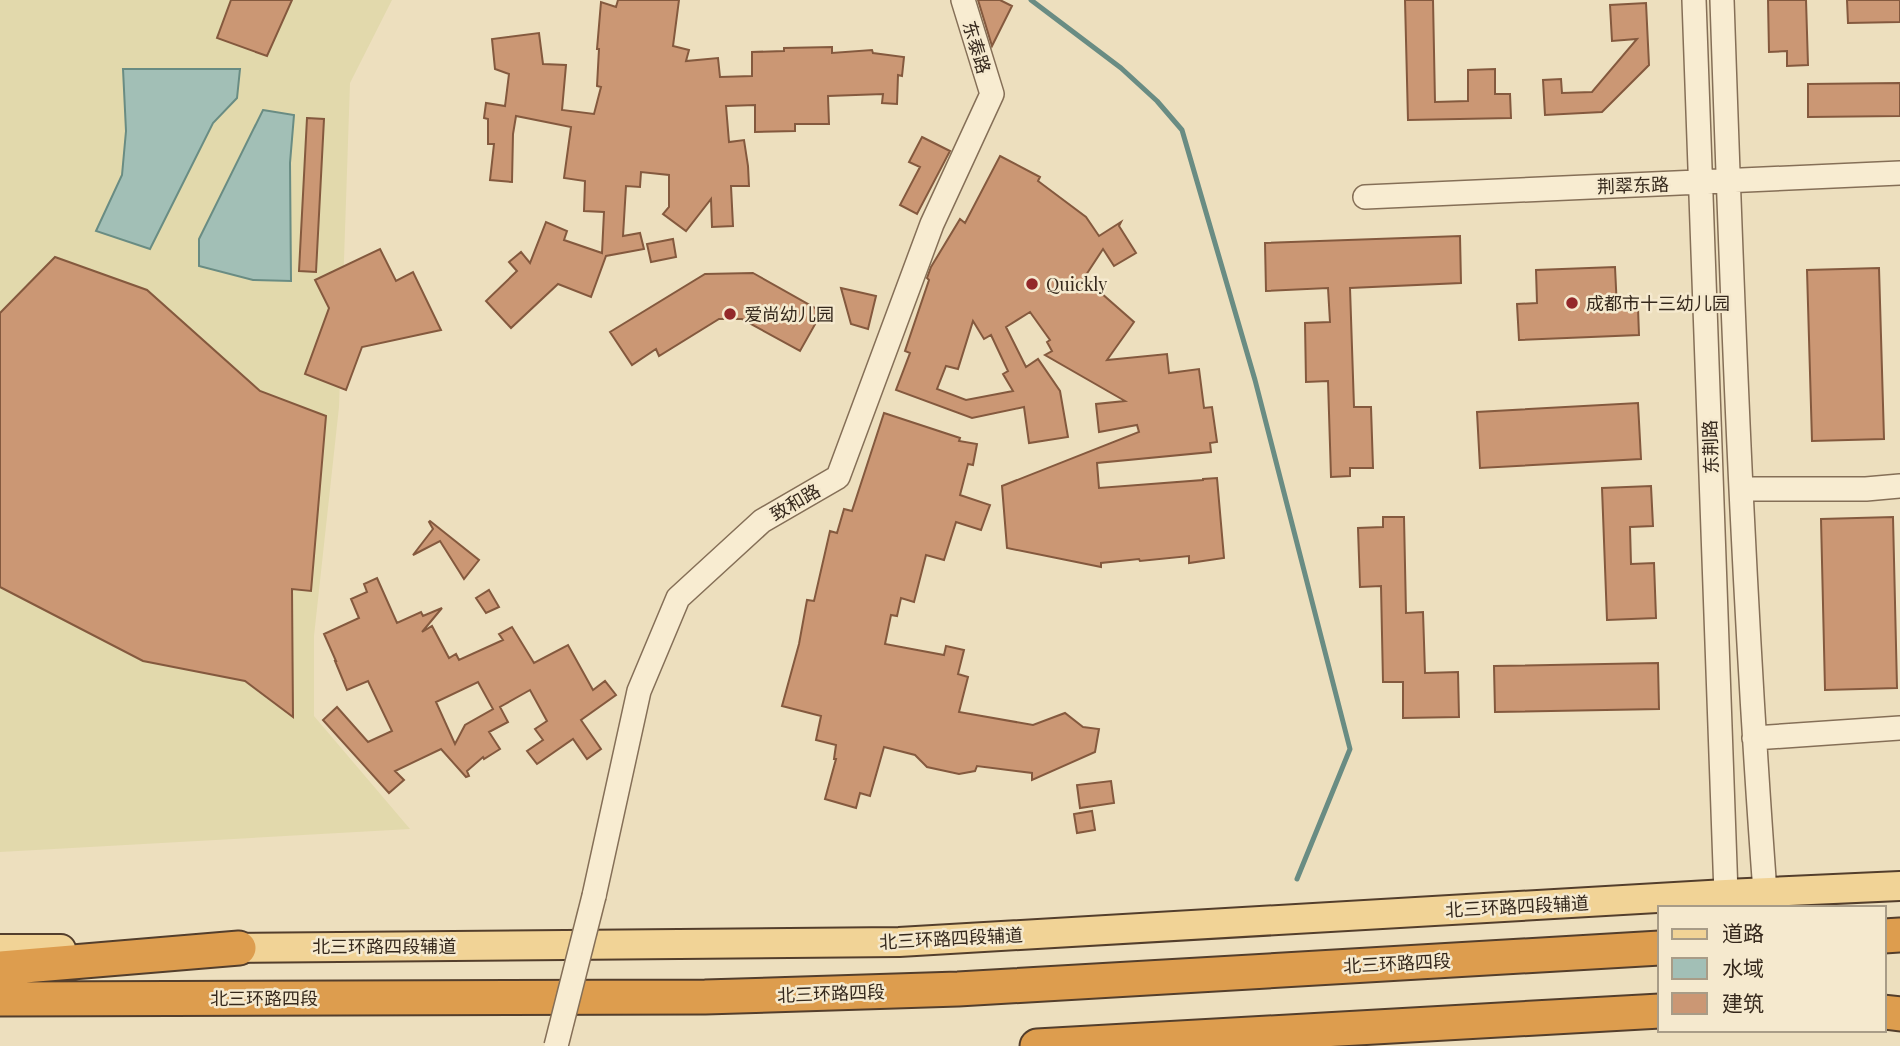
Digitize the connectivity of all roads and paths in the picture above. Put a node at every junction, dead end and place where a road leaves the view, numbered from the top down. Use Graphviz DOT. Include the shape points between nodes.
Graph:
graph roads {
  1 [pos="963,0"];
  2 [pos="1693,0"];
  3 [pos="1722,0"];
  4 [pos="992,94"];
  5 [pos="1900,173"];
  6 [pos="1728,180"];
  7 [pos="1700,183"];
  8 [pos="1365,197"];
  9 [pos="1900,486"];
  10 [pos="1742,489"];
  11 [pos="1900,728"];
  12 [pos="1754,738"];
  13 [pos="1900,886"];
  14 [pos="1765,892"];
  15 [pos="1726,894"];
  16 [pos="239,947"];
  17 [pos="1658,948"];
  18 [pos="0,949"];
  19 [pos="0,968"];
  20 [pos="0,999"];
  21 [pos="1658,1011"];
  22 [pos="556,1046"];
  23 [pos="1037,1046"];
  1 -- 4 [label="street, 东泰路"];
  2 -- 7 [label="street, 东荆路"];
  3 -- 6 [label="street, 东荆路"];
  4 -- 22 [label="street, 致和路, bridge" via="932,224 838,477 762,520 678,598 639,691"];
  5 -- 6 [label="street, 荆翠东路"];
  6 -- 7 [label="street, 荆翠东路"];
  6 -- 10 [label="street, 东荆路"];
  7 -- 8 [label="street, 荆翠东路"];
  7 -- 15 [label="street, 东荆路"];
  9 -- 10 [label="street"];
  10 -- 12 [label="street, 东荆路"];
  11 -- 12 [label="street"];
  12 -- 14 [label="street, 东荆路"];
  13 -- 14 [label="main road, 北三环路四段辅道"];
  14 -- 15 [label="main road, 北三环路四段辅道"];
  15 -- 16 [label="main road, 北三环路四段辅道" via="899,942"];
  16 -- 18 [label="main road, 北三环路四段辅道"];
  16 -- 19 [label="highway"];
  17 -- 20 [label="highway, 北三环路四段" via="972,988 719,996"];
  21 -- 23 [label="highway"];
}
